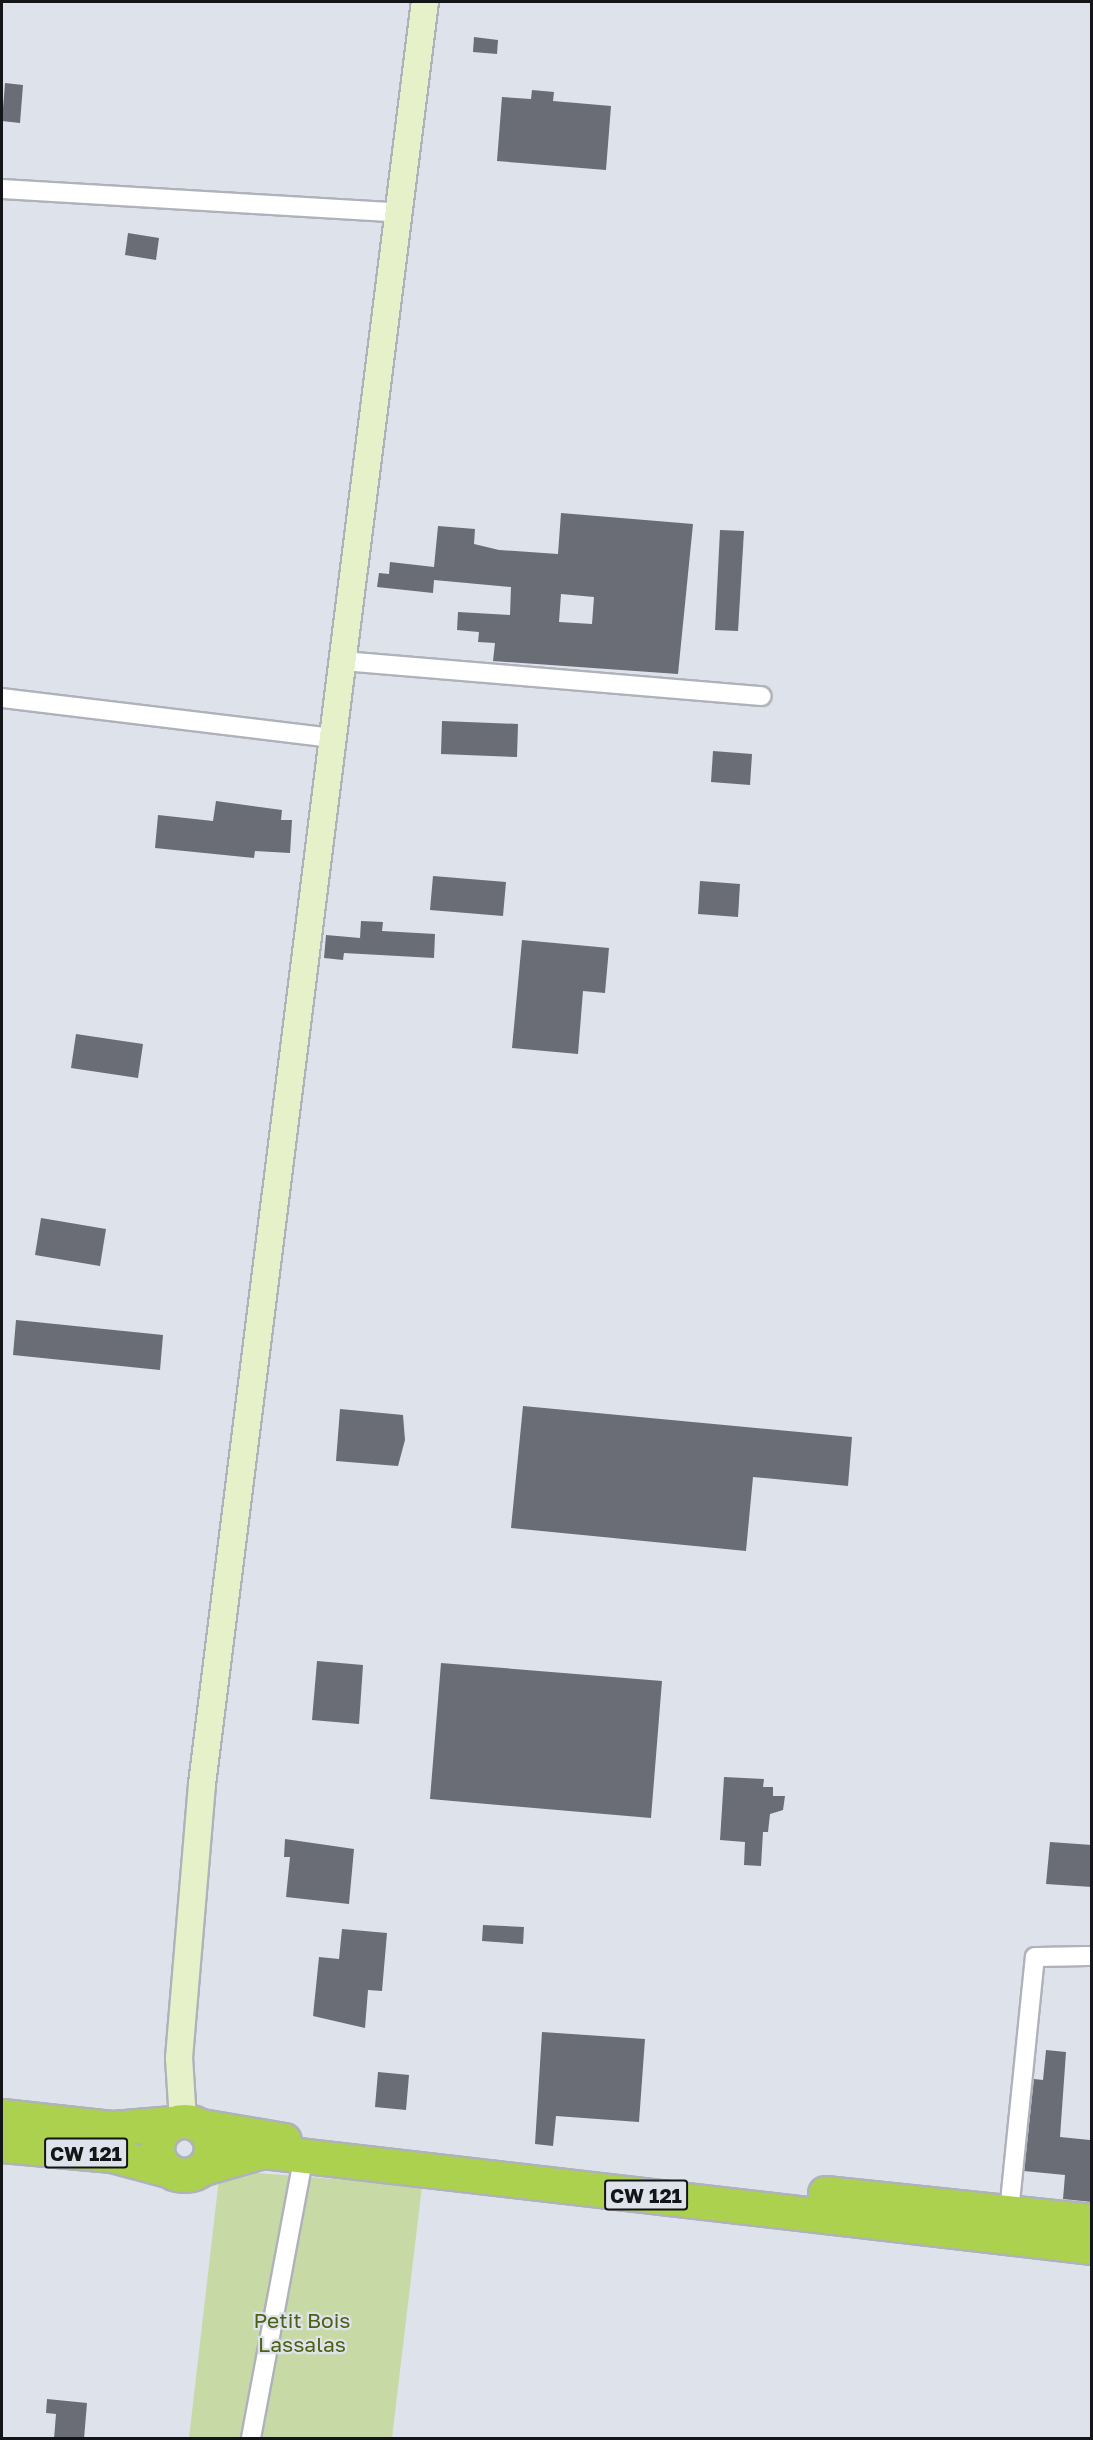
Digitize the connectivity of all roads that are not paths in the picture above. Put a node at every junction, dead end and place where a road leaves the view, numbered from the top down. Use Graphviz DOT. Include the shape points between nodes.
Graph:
graph roads {
  1 [pos="425,2"];
  2 [pos="2,189"];
  3 [pos="401,213"];
  4 [pos="343,661"];
  5 [pos="762,696"];
  6 [pos="2,698"];
  7 [pos="332,738"];
  8 [pos="1092,1956"];
  9 [pos="2,2116"];
  10 [pos="186,2123"];
  11 [pos="2,2145"];
  12 [pos="304,2155"];
  13 [pos="203,2168"];
  14 [pos="168,2169"];
  15 [pos="1009,2212"];
  16 [pos="1092,2221"];
  17 [pos="1092,2247"];
  18 [pos="251,2439"];
  1 -- 3 [label="street"];
  2 -- 3 [label="street"];
  3 -- 4 [label="street"];
  4 -- 5 [label="street"];
  4 -- 7 [label="street"];
  6 -- 7 [label="street"];
  7 -- 10 [label="street" via="202,1784 179,2058"];
  8 -- 15 [label="street" via="1035,1957"];
  9 -- 10 [label="highway" via="113,2128"];
  10 -- 13 [label="highway" via="211,2152"];
  10 -- 14 [label="highway" via="158,2145"];
  10 -- 15 [label="highway" via="259,2138"];
  11 -- 14 [label="highway, CW 121" via="112,2155"];
  12 -- 13 [label="highway, CW 121" via="263,2151"];
  12 -- 17 [label="highway, CW 121"];
  12 -- 18 [label="street"];
  13 -- 14 [label="highway" via="184,2175"];
  15 -- 16 [label="highway"];
}
